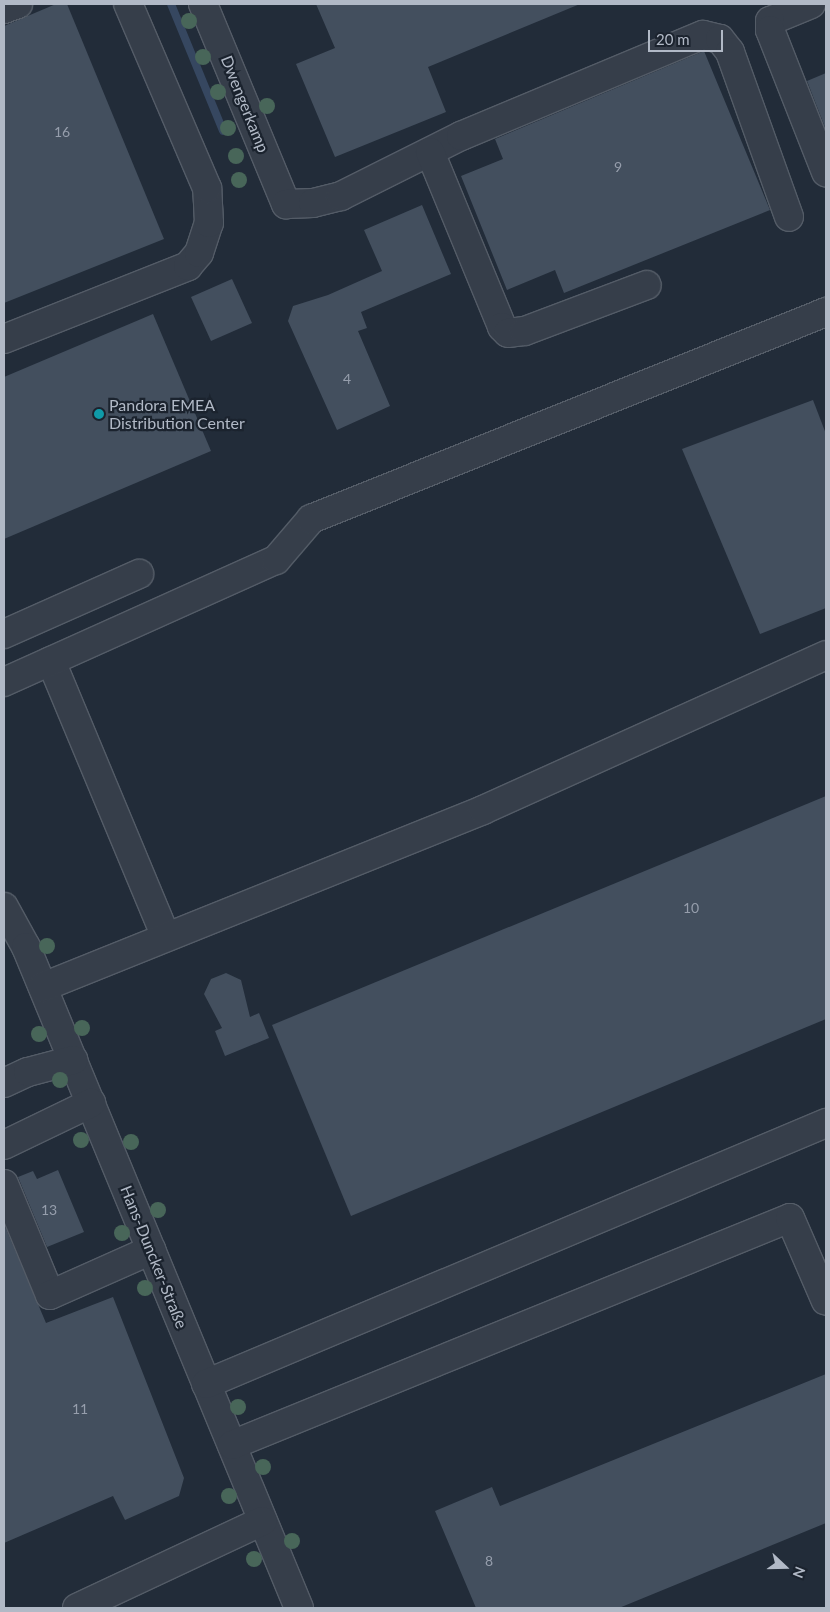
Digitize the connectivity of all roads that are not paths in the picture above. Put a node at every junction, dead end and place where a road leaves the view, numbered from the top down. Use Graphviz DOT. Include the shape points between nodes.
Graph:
graph roads {
  1 [pos="18,4"];
  2 [pos="128,4"];
  3 [pos="203,4"];
  4 [pos="811,4"];
  5 [pos="4,9"];
  6 [pos="430,152"];
  7 [pos="826,172"];
  8 [pos="790,218"];
  9 [pos="647,285"];
  10 [pos="826,312"];
  11 [pos="4,339"];
  12 [pos="139,574"];
  13 [pos="4,634"];
  14 [pos="826,655"];
  15 [pos="51,661"];
  16 [pos="4,682"];
  17 [pos="8,923"];
  18 [pos="166,937"];
  19 [pos="43,987"];
  20 [pos="73,1060"];
  21 [pos="4,1083"];
  22 [pos="91,1103"];
  23 [pos="826,1123"];
  24 [pos="4,1145"];
  25 [pos="4,1184"];
  26 [pos="151,1250"];
  27 [pos="826,1301"];
  28 [pos="206,1384"];
  29 [pos="232,1445"];
  30 [pos="263,1521"];
  31 [pos="77,1608"];
  32 [pos="299,1608"];
  1 -- 5 [label="street"];
  2 -- 11 [label="street" via="206,188 209,223 199,253 188,266"];
  3 -- 6 [label="street, Dwengerkamp" via="286,204 313,204 342,196"];
  4 -- 7 [label="street" via="770,21 770,30"];
  6 -- 8 [label="street" via="538,102 703,35 710,36 720,39 730,52"];
  6 -- 9 [label="street" via="502,327 508,333 525,331"];
  10 -- 15 [label="street" via="311,519 276,560"];
  12 -- 13 [label="street"];
  14 -- 18 [label="street" via="483,810"];
  15 -- 16 [label="street"];
  15 -- 18 [label="street"];
  17 -- 19 [label="street, Hans-Duncker-Straße"];
  18 -- 19 [label="street"];
  19 -- 20 [label="street, Hans-Duncker-Straße"];
  20 -- 21 [label="street" via="28,1072"];
  20 -- 22 [label="street, Hans-Duncker-Straße"];
  22 -- 24 [label="street"];
  22 -- 26 [label="street, Hans-Duncker-Straße"];
  23 -- 28 [label="street"];
  25 -- 26 [label="street" via="50,1295"];
  26 -- 28 [label="street, Hans-Duncker-Straße"];
  27 -- 29 [label="street" via="790,1218"];
  28 -- 29 [label="street, Hans-Duncker-Straße"];
  29 -- 30 [label="street, Hans-Duncker-Straße"];
  30 -- 31 [label="street"];
  30 -- 32 [label="street, Hans-Duncker-Straße"];
}
